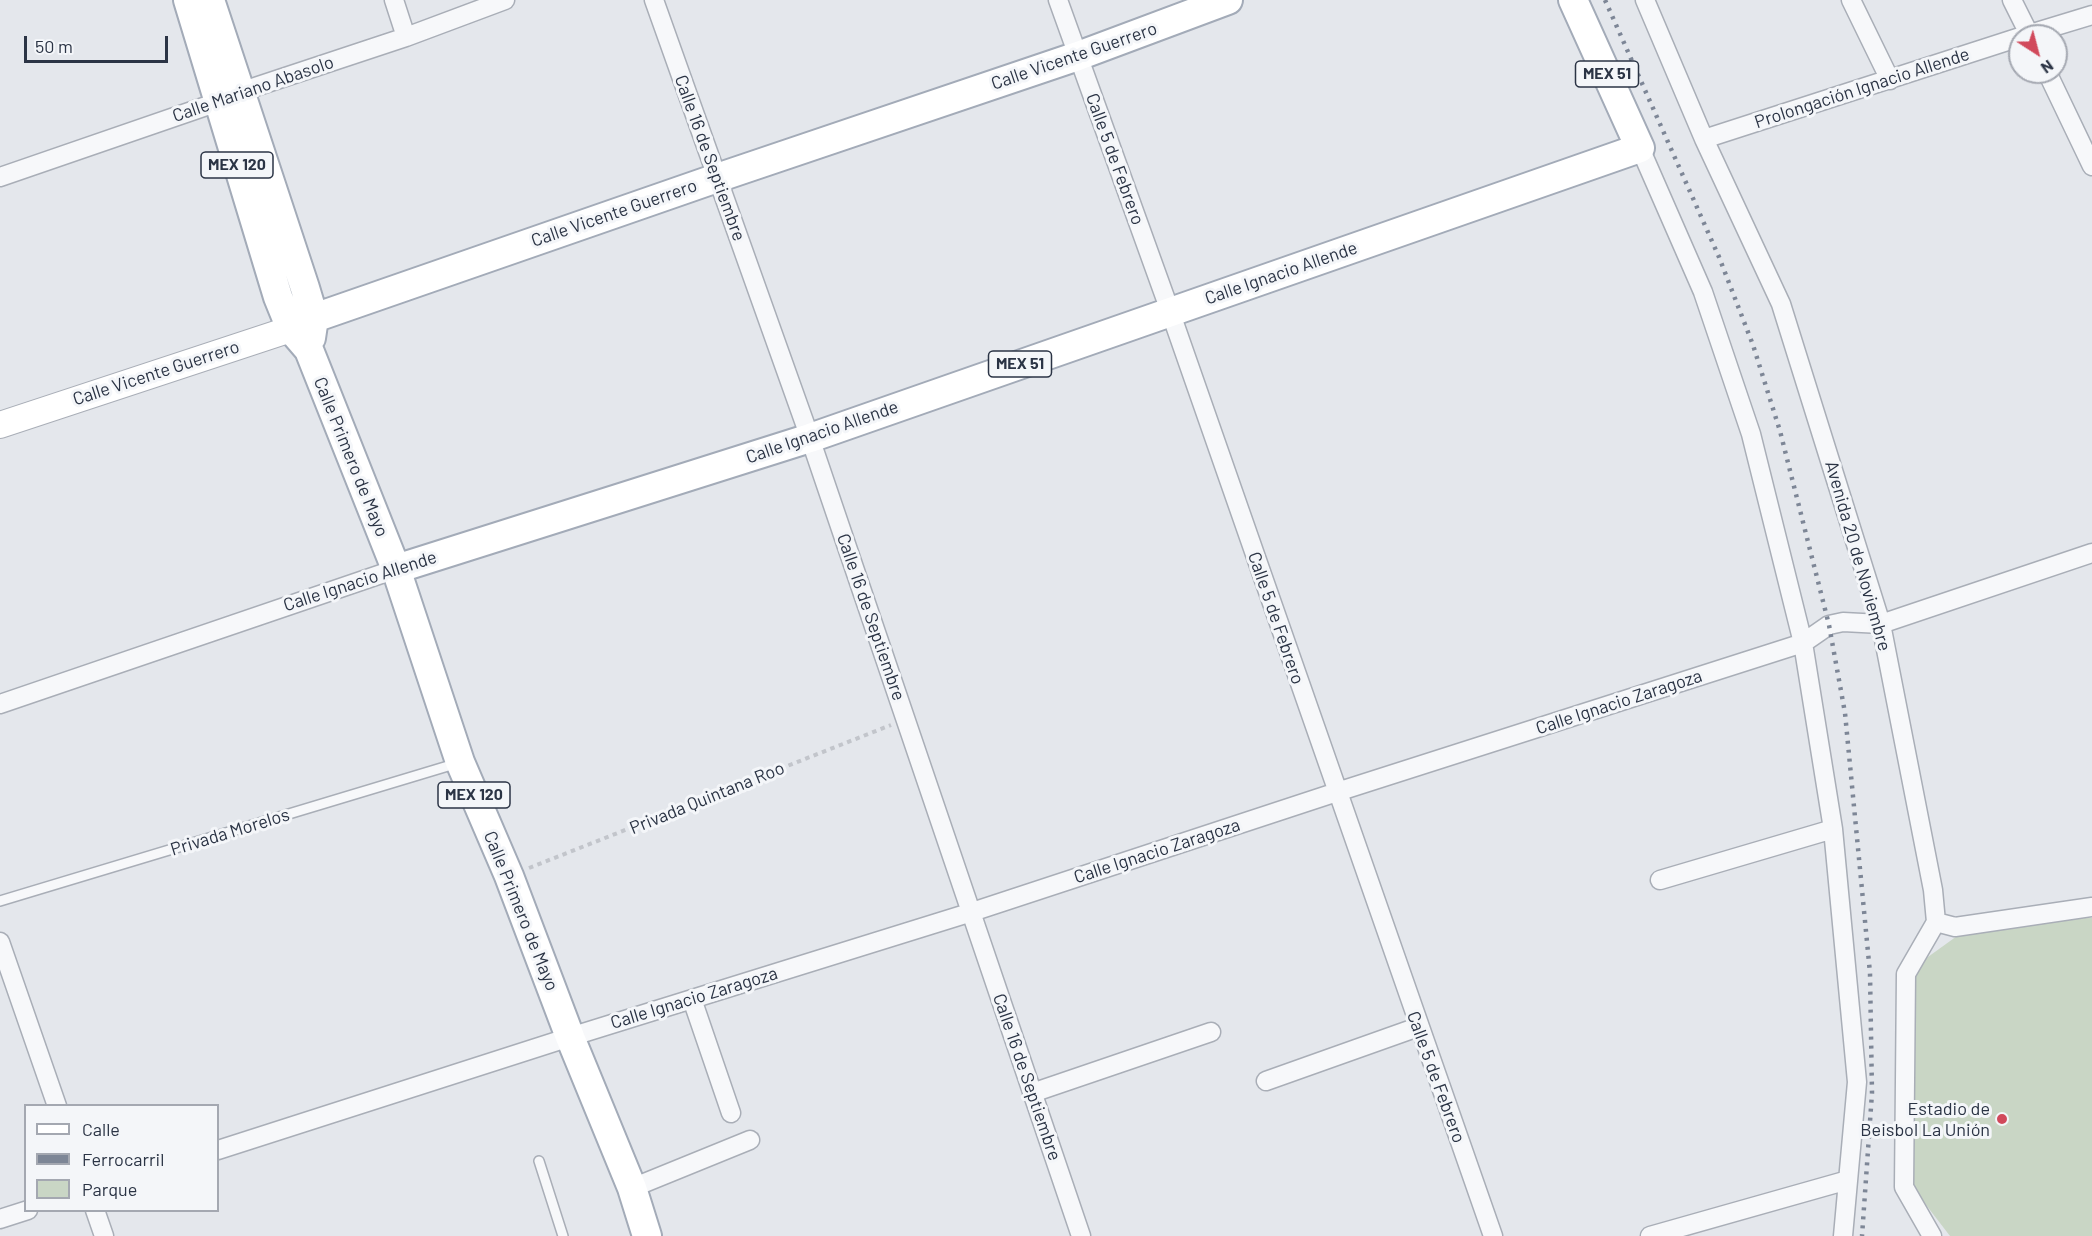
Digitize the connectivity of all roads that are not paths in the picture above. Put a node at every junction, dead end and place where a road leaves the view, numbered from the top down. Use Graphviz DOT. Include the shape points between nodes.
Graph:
graph roads {
  1 [pos="188,0"];
  2 [pos="210,0"];
  3 [pos="394,0"];
  4 [pos="505,0"];
  5 [pos="654,0"];
  6 [pos="1058,0"];
  7 [pos="1228,0"];
  8 [pos="1573,0"];
  9 [pos="1645,0"];
  10 [pos="1851,0"];
  11 [pos="2012,0"];
  12 [pos="2092,15"];
  13 [pos="2021,24"];
  14 [pos="2063,24"];
  15 [pos="406,37"];
  16 [pos="2008,42"];
  17 [pos="1078,56"];
  18 [pos="1890,80"];
  19 [pos="2053,84"];
  20 [pos="229,97"];
  21 [pos="1704,139"];
  22 [pos="1640,148"];
  23 [pos="2092,166"];
  24 [pos="0,177"];
  25 [pos="717,178"];
  26 [pos="1170,311"];
  27 [pos="302,323"];
  28 [pos="0,425"];
  29 [pos="810,438"];
  30 [pos="2092,553"];
  31 [pos="396,568"];
  32 [pos="1881,624"];
  33 [pos="1803,644"];
  34 [pos="0,704"];
  35 [pos="460,762"];
  36 [pos="1337,792"];
  37 [pos="1833,829"];
  38 [pos="1660,880"];
  39 [pos="0,901"];
  40 [pos="2092,907"];
  41 [pos="972,912"];
  42 [pos="1936,922"];
  43 [pos="0,942"];
  44 [pos="692,999"];
  45 [pos="1418,1027"];
  46 [pos="1211,1032"];
  47 [pos="570,1037"];
  48 [pos="1266,1081"];
  49 [pos="1032,1094"];
  50 [pos="56,1104"];
  51 [pos="731,1113"];
  52 [pos="750,1140"];
  53 [pos="219,1150"];
  54 [pos="538,1161"];
  55 [pos="1848,1180"];
  56 [pos="632,1188"];
  57 [pos="24,1211"];
  58 [pos="96,1212"];
  59 [pos="0,1219"];
  60 [pos="104,1236"];
  61 [pos="563,1236"];
  62 [pos="647,1236"];
  63 [pos="1082,1236"];
  64 [pos="1493,1236"];
  65 [pos="1650,1236"];
  66 [pos="1843,1236"];
  67 [pos="1932,1236"];
  1 -- 20 [label="main road, Calle Primero de Mayo / MEX 120"];
  2 -- 20 [label="main road, Calle Primero de Mayo / MEX 120"];
  3 -- 15 [label="street"];
  4 -- 15 [label="street, Calle Mariano Abasolo"];
  5 -- 25 [label="street, Calle 16 de Septiembre"];
  6 -- 17 [label="street, Calle 5 de Febrero"];
  7 -- 17 [label="main road, Calle Vicente Guerrero"];
  8 -- 22 [label="main road, MEX 51"];
  9 -- 21 [label="street, Avenida 20 de Noviembre"];
  10 -- 18 [label="street"];
  11 -- 13 [label="street"];
  12 -- 14 [label="street, Prolongación Ignacio Allende"];
  15 -- 20 [label="street, Calle Mariano Abasolo"];
  16 -- 18 [label="street, Prolongación Ignacio Allende"];
  17 -- 25 [label="main road, Calle Vicente Guerrero"];
  17 -- 26 [label="street, Calle 5 de Febrero"];
  18 -- 21 [label="street, Prolongación Ignacio Allende"];
  19 -- 23 [label="street"];
  20 -- 24 [label="street, Calle Mariano Abasolo"];
  20 -- 27 [label="main road, Calle Primero de Mayo / MEX 120"];
  21 -- 32 [label="street, Avenida 20 de Noviembre" via="1781,304"];
  22 -- 26 [label="main road, Calle Ignacio Allende / MEX 51"];
  22 -- 33 [label="street" via="1703,292 1747,423"];
  25 -- 27 [label="main road, Calle Vicente Guerrero"];
  25 -- 29 [label="street, Calle 16 de Septiembre"];
  26 -- 29 [label="main road, Calle Ignacio Allende / MEX 51"];
  26 -- 36 [label="street, Calle 5 de Febrero"];
  27 -- 28 [label="street, Calle Vicente Guerrero"];
  27 -- 31 [label="main road, Calle Primero de Mayo / MEX 120" via="309,350"];
  29 -- 31 [label="main road, Calle Ignacio Allende / MEX 51"];
  29 -- 41 [label="street, Calle 16 de Septiembre"];
  30 -- 32 [label="street, Calle Ignacio Zaragoza"];
  31 -- 34 [label="street, Calle Ignacio Allende"];
  31 -- 35 [label="main road, Calle Primero de Mayo / MEX 120"];
  32 -- 33 [label="street, Calle Ignacio Zaragoza" via="1829,625"];
  32 -- 42 [label="street, Avenida 20 de Noviembre"];
  33 -- 36 [label="street, Calle Ignacio Zaragoza"];
  33 -- 37 [label="street"];
  35 -- 39 [label="lane, Privada Morelos"];
  35 -- 47 [label="main road, Calle Primero de Mayo / MEX 120" via="509,876"];
  36 -- 41 [label="street, Calle Ignacio Zaragoza"];
  36 -- 45 [label="street, Calle 5 de Febrero"];
  37 -- 38 [label="street"];
  37 -- 55 [label="street" via="1857,1082"];
  40 -- 42 [label="street" via="1955,927"];
  41 -- 44 [label="street, Calle Ignacio Zaragoza"];
  41 -- 49 [label="street, Calle 16 de Septiembre"];
  42 -- 67 [label="street" via="1906,974 1904,1187"];
  43 -- 50 [label="street"];
  44 -- 47 [label="street, Calle Ignacio Zaragoza"];
  44 -- 51 [label="street"];
  45 -- 48 [label="street"];
  45 -- 64 [label="street, Calle 5 de Febrero"];
  46 -- 49 [label="street"];
  47 -- 53 [label="street, Calle Ignacio Zaragoza"];
  47 -- 56 [label="main road, Calle Primero de Mayo / MEX 120"];
  49 -- 63 [label="street, Calle 16 de Septiembre"];
  52 -- 56 [label="street"];
  54 -- 61 [label="lane"];
  55 -- 65 [label="street"];
  55 -- 66 [label="street"];
  56 -- 62 [label="main road, Calle Primero de Mayo / MEX 120"];
  57 -- 59 [label="street"];
  58 -- 60 [label="street"];
}
